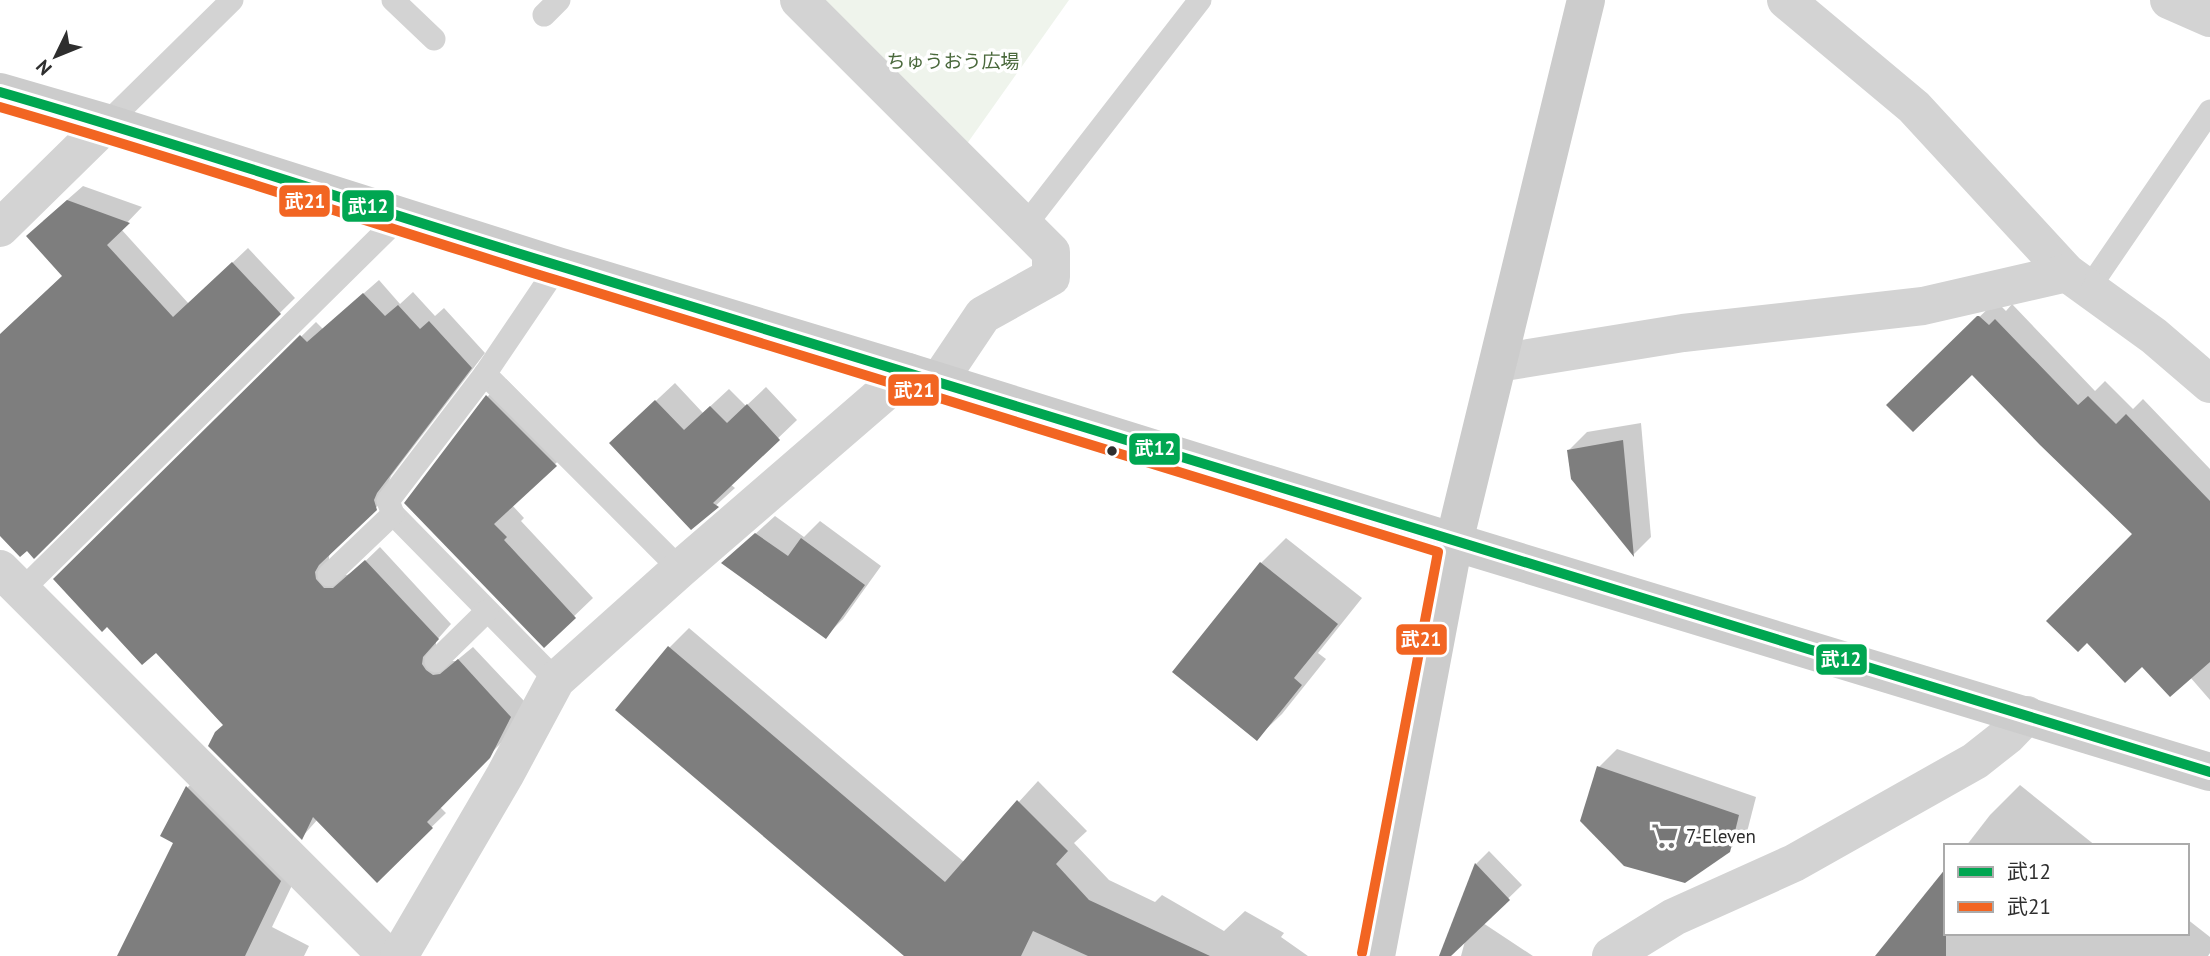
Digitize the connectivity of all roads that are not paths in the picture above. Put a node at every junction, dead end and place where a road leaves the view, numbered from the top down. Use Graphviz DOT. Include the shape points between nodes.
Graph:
graph roads {
  1 [pos="232,0"];
  2 [pos="393,0"];
  3 [pos="799,0"];
  4 [pos="1200,0"];
  5 [pos="1586,0"];
  6 [pos="1786,0"];
  7 [pos="2169,0"];
  8 [pos="2210,18"];
  9 [pos="434,39"];
  10 [pos="0,92"];
  11 [pos="2210,111"];
  12 [pos="107,124"];
  13 [pos="401,216"];
  14 [pos="1024,227"];
  15 [pos="0,228"];
  16 [pos="558,266"];
  17 [pos="2078,280"];
  18 [pos="1497,363"];
  19 [pos="485,374"];
  20 [pos="923,377"];
  21 [pos="2210,384"];
  22 [pos="393,514"];
  23 [pos="1454,542"];
  24 [pos="680,569"];
  25 [pos="329,575"];
  26 [pos="11,580"];
  27 [pos="487,611"];
  28 [pos="436,661"];
  29 [pos="556,680"];
  30 [pos="2027,715"];
  31 [pos="2210,772"];
  32 [pos="387,956"];
  33 [pos="399,956"];
  34 [pos="1376,956"];
  35 [pos="1611,956"];
  1 -- 12 [label="lane"];
  2 -- 9 [label="lane"];
  3 -- 14 [label="street"];
  4 -- 14 [label="lane"];
  5 -- 18 [label="main road"];
  6 -- 17 [label="street" via="1914,107"];
  7 -- 8 [label="street"];
  10 -- 12 [label="main road"];
  11 -- 17 [label="lane"];
  12 -- 13 [label="main road"];
  12 -- 15 [label="street"];
  13 -- 16 [label="main road"];
  13 -- 26 [label="lane"];
  14 -- 20 [label="street" via="1051,252 1051,277 983,315"];
  16 -- 19 [label="lane"];
  16 -- 20 [label="main road"];
  17 -- 18 [label="street" via="1923,306 1683,333"];
  17 -- 21 [label="street"];
  18 -- 23 [label="main road"];
  19 -- 22 [label="lane" via="388,501"];
  19 -- 24 [label="lane"];
  20 -- 23 [label="main road"];
  20 -- 24 [label="street"];
  22 -- 25 [label="lane"];
  22 -- 27 [label="lane"];
  23 -- 30 [label="main road"];
  23 -- 34 [label="main road"];
  24 -- 29 [label="street"];
  26 -- 32 [label="street"];
  27 -- 28 [label="lane"];
  27 -- 29 [label="lane"];
  29 -- 33 [label="street"];
  30 -- 31 [label="main road"];
  30 -- 35 [label="street" via="1975,761 1794,863 1674,917"];
}
